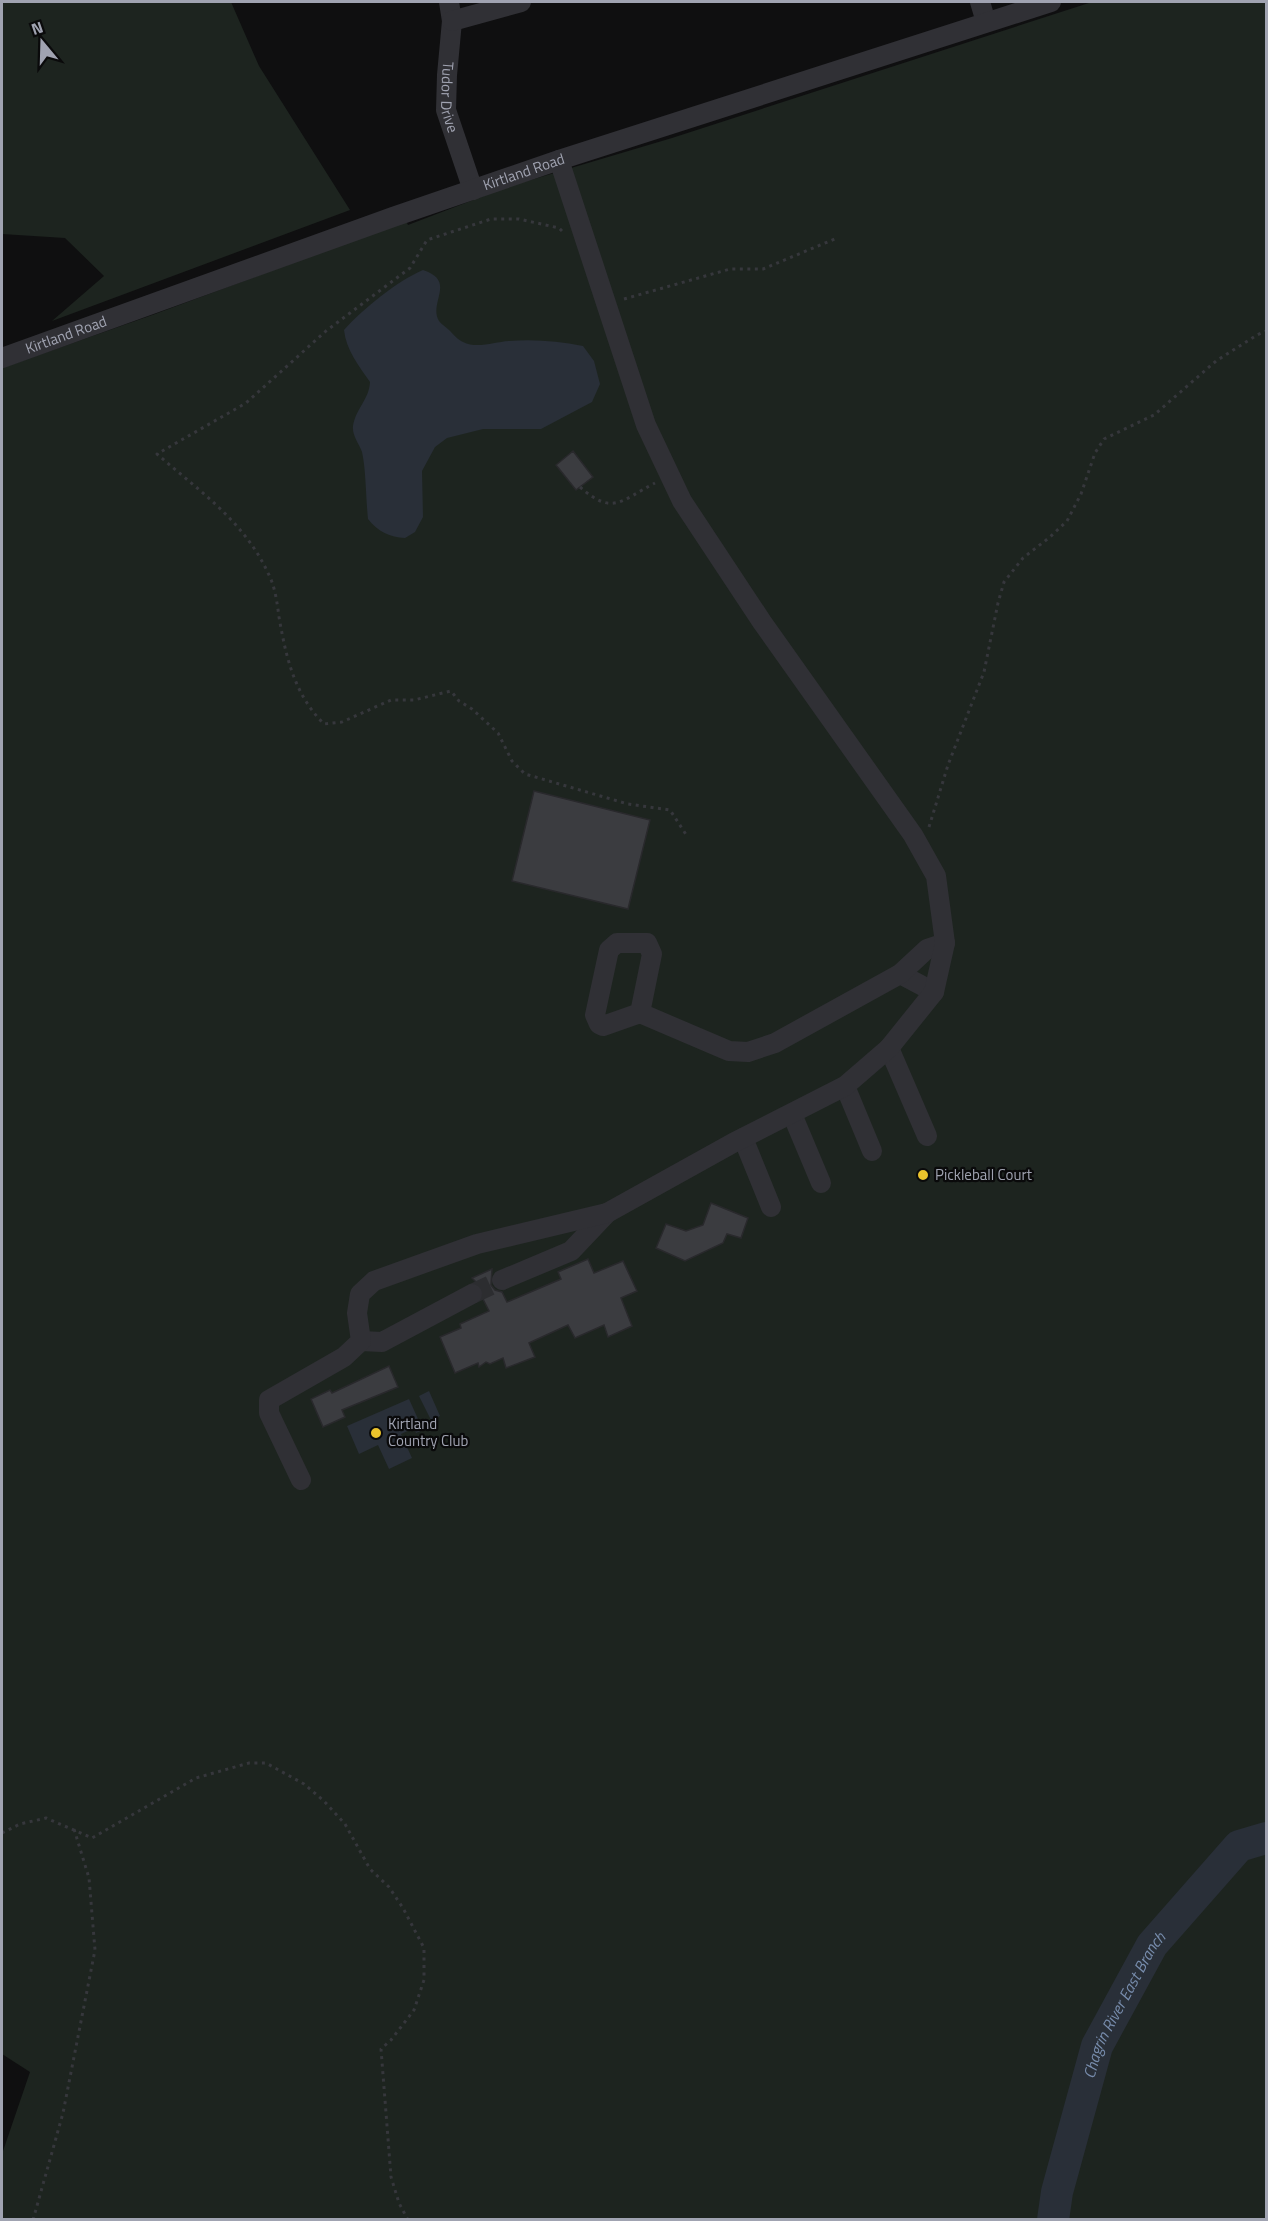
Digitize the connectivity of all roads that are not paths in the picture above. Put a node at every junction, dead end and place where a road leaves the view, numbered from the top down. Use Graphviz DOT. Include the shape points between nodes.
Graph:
graph roads {
  1 [pos="449,2"];
  2 [pos="521,2"];
  3 [pos="980,2"];
  4 [pos="1051,2"];
  5 [pos="452,21"];
  6 [pos="986,22"];
  7 [pos="559,160"];
  8 [pos="473,190"];
  9 [pos="2,358"];
  10 [pos="945,943"];
  11 [pos="900,974"];
  12 [pos="934,992"];
  13 [pos="640,1012"];
  14 [pos="889,1048"];
  15 [pos="845,1086"];
  16 [pos="792,1114"];
  17 [pos="927,1136"];
  18 [pos="743,1138"];
  19 [pos="872,1151"];
  20 [pos="821,1183"];
  21 [pos="771,1207"];
  22 [pos="607,1213"];
  23 [pos="502,1280"];
  24 [pos="472,1294"];
  25 [pos="361,1341"];
  26 [pos="301,1480"];
  1 -- 5 [label="street, Tudor Drive"];
  2 -- 5 [label="street"];
  3 -- 6 [label="street"];
  4 -- 6 [label="street, Kirtland Road"];
  5 -- 8 [label="street, Tudor Drive" via="446,110"];
  6 -- 7 [label="street, Kirtland Road"];
  7 -- 8 [label="street, Kirtland Road"];
  7 -- 10 [label="street" via="646,425 682,501 762,622 913,835 936,876"];
  8 -- 9 [label="street, Kirtland Road"];
  10 -- 11 [label="street" via="927,949"];
  10 -- 12 [label="street"];
  11 -- 12 [label="street"];
  11 -- 13 [label="street" via="775,1043 748,1052 729,1051"];
  12 -- 14 [label="street"];
  14 -- 15 [label="street"];
  14 -- 17 [label="street"];
  15 -- 16 [label="street"];
  15 -- 19 [label="street"];
  16 -- 18 [label="street"];
  16 -- 20 [label="street"];
  18 -- 21 [label="street"];
  18 -- 22 [label="street"];
  22 -- 23 [label="street" via="572,1251"];
  22 -- 25 [label="street" via="477,1244 374,1281 360,1294 357,1313"];
  24 -- 25 [label="street" via="382,1342"];
  25 -- 26 [label="street" via="344,1357 269,1400 269,1413"];
}
